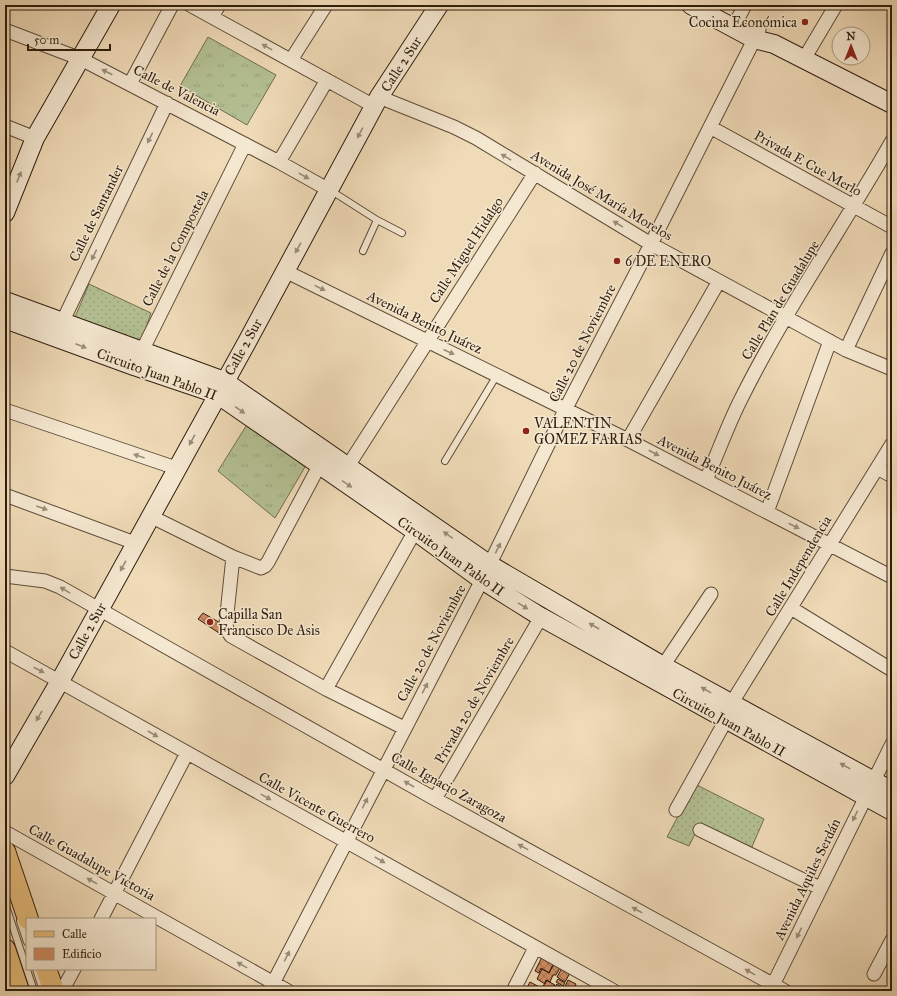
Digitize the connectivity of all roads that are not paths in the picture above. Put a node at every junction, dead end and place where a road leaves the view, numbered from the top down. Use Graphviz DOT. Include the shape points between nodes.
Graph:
graph roads {
  1 [pos="111,5"];
  2 [pos="172,5"];
  3 [pos="190,5"];
  4 [pos="219,5"];
  5 [pos="326,5"];
  6 [pos="439,5"];
  7 [pos="691,5"];
  8 [pos="716,5"];
  9 [pos="836,5"];
  10 [pos="212,17"];
  11 [pos="739,17"];
  12 [pos="5,30"];
  13 [pos="756,34"];
  14 [pos="81,59"];
  15 [pos="804,59"];
  16 [pos="291,60"];
  17 [pos="327,80"];
  18 [pos="130,84"];
  19 [pos="377,101"];
  20 [pos="167,103"];
  21 [pos="892,104"];
  22 [pos="5,126"];
  23 [pos="710,127"];
  24 [pos="35,138"];
  25 [pos="892,141"];
  26 [pos="245,144"];
  27 [pos="279,162"];
  28 [pos="534,173"];
  29 [pos="329,190"];
  30 [pos="854,207"];
  31 [pos="5,213"];
  32 [pos="377,220"];
  33 [pos="892,227"];
  34 [pos="402,233"];
  35 [pos="651,244"];
  36 [pos="363,251"];
  37 [pos="892,253"];
  38 [pos="285,271"];
  39 [pos="719,281"];
  40 [pos="5,301"];
  41 [pos="786,318"];
  42 [pos="5,319"];
  43 [pos="59,329"];
  44 [pos="427,341"];
  45 [pos="830,341"];
  46 [pos="846,350"];
  47 [pos="138,359"];
  48 [pos="892,370"];
  49 [pos="498,375"];
  50 [pos="221,387"];
  51 [pos="5,410"];
  52 [pos="565,410"];
  53 [pos="628,440"];
  54 [pos="892,444"];
  55 [pos="445,461"];
  56 [pos="319,466"];
  57 [pos="348,466"];
  58 [pos="176,468"];
  59 [pos="877,468"];
  60 [pos="892,476"];
  61 [pos="706,480"];
  62 [pos="5,495"];
  63 [pos="768,512"];
  64 [pos="150,516"];
  65 [pos="415,531"];
  66 [pos="135,543"];
  67 [pos="829,544"];
  68 [pos="234,557"];
  69 [pos="486,573"];
  70 [pos="5,577"];
  71 [pos="892,577"];
  72 [pos="711,594"];
  73 [pos="792,608"];
  74 [pos="98,610"];
  75 [pos="542,617"];
  76 [pos="5,651"];
  77 [pos="663,666"];
  78 [pos="892,670"];
  79 [pos="60,681"];
  80 [pos="326,689"];
  81 [pos="729,712"];
  82 [pos="404,728"];
  83 [pos="892,744"];
  84 [pos="187,753"];
  85 [pos="383,769"];
  86 [pos="5,776"];
  87 [pos="873,781"];
  88 [pos="892,791"];
  89 [pos="864,797"];
  90 [pos="435,799"];
  91 [pos="676,810"];
  92 [pos="892,811"];
  93 [pos="700,830"];
  94 [pos="5,832"];
  95 [pos="346,840"];
  96 [pos="5,851"];
  97 [pos="820,888"];
  98 [pos="115,894"];
  99 [pos="5,903"];
  100 [pos="23,916"];
  101 [pos="103,918"];
  102 [pos="155,918"];
  103 [pos="156,918"];
  104 [pos="26,936"];
  105 [pos="892,940"];
  106 [pos="535,948"];
  107 [pos="5,949"];
  108 [pos="26,967"];
  109 [pos="27,970"];
  110 [pos="36,970"];
  111 [pos="46,970"];
  112 [pos="73,970"];
  113 [pos="874,974"];
  114 [pos="271,987"];
  115 [pos="776,989"];
  116 [pos="19,991"];
  117 [pos="34,991"];
  118 [pos="43,991"];
  119 [pos="54,991"];
  120 [pos="62,991"];
  121 [pos="288,991"];
  122 [pos="513,991"];
  123 [pos="614,991"];
  1 -- 14 [label="main road"];
  2 -- 18 [label="street"];
  3 -- 10 [label="street, Avenida José María Morelos"];
  4 -- 10 [label="street"];
  5 -- 16 [label="street"];
  6 -- 19 [label="main road, Calle 2 Sur"];
  7 -- 11 [label="main road"];
  8 -- 11 [label="main road"];
  9 -- 15 [label="street"];
  16 -- 10 [label="street, Avenida José María Morelos, one-way"];
  11 -- 13 [label="main road"];
  12 -- 14 [label="street, Calle de Valencia"];
  13 -- 15 [label="main road"];
  13 -- 23 [label="street, Calle 20 de Noviembre"];
  18 -- 14 [label="street, Calle de Valencia, one-way"];
  14 -- 24 [label="main road"];
  15 -- 21 [label="main road"];
  16 -- 17 [label="street, Avenida José María Morelos"];
  17 -- 19 [label="street, Avenida José María Morelos"];
  17 -- 27 [label="street"];
  18 -- 20 [label="street, Calle de Valencia"];
  28 -- 19 [label="street, Avenida José María Morelos, one-way" via="454,127"];
  19 -- 29 [label="main road, Calle 2 Sur, one-way"];
  20 -- 26 [label="street, Calle de Valencia"];
  20 -- 43 [label="street, Calle de Santander, one-way"];
  22 -- 24 [label="street"];
  23 -- 30 [label="street, Privada E Cue Merlo"];
  23 -- 35 [label="street, Calle 20 de Noviembre"];
  31 -- 24 [label="main road, one-way"];
  25 -- 30 [label="street, Calle Plan de Guadalupe"];
  26 -- 27 [label="street, Calle de Valencia"];
  26 -- 47 [label="street, Calle de la Compostela"];
  27 -- 29 [label="street, Calle de Valencia, one-way"];
  35 -- 28 [label="street, Avenida José María Morelos, one-way"];
  28 -- 44 [label="street, Calle Miguel Hidalgo"];
  29 -- 32 [label="lane"];
  29 -- 38 [label="main road, Calle 2 Sur, one-way"];
  30 -- 33 [label="street, Privada E Cue Merlo"];
  30 -- 41 [label="street, Calle Plan de Guadalupe"];
  32 -- 34 [label="lane"];
  32 -- 36 [label="lane"];
  35 -- 39 [label="street, Avenida José María Morelos"];
  35 -- 52 [label="street, Calle 20 de Noviembre"];
  37 -- 46 [label="street"];
  38 -- 44 [label="street, Avenida Benito Juárez, one-way"];
  38 -- 50 [label="main road, Calle 2 Sur"];
  39 -- 41 [label="street, Avenida José María Morelos"];
  39 -- 53 [label="street"];
  40 -- 43 [label="main road, Circuito Juan Pablo II"];
  41 -- 45 [label="street, Avenida José María Morelos"];
  41 -- 61 [label="street, Calle Plan de Guadalupe" via="742,397"];
  42 -- 43 [label="main road, Circuito Juan Pablo II"];
  43 -- 47 [label="main road, Circuito Juan Pablo II"];
  44 -- 49 [label="street, Avenida Benito Juárez, one-way"];
  44 -- 57 [label="street, Calle Miguel Hidalgo"];
  45 -- 46 [label="street, Avenida José María Morelos"];
  45 -- 63 [label="street"];
  46 -- 48 [label="street, Avenida José María Morelos"];
  47 -- 50 [label="main road, Circuito Juan Pablo II"];
  49 -- 52 [label="street, Avenida Benito Juárez"];
  49 -- 55 [label="lane"];
  50 -- 56 [label="main road, Circuito Juan Pablo II, one-way"];
  50 -- 57 [label="main road, Circuito Juan Pablo II"];
  50 -- 58 [label="main road, Calle 2 Sur, one-way"];
  58 -- 51 [label="street, one-way"];
  52 -- 53 [label="street, Avenida Benito Juárez"];
  69 -- 52 [label="street, Calle 20 de Noviembre, one-way"];
  53 -- 61 [label="street, Avenida Benito Juárez, one-way"];
  54 -- 59 [label="street, Calle Independencia"];
  56 -- 65 [label="main road, Circuito Juan Pablo II, one-way"];
  56 -- 68 [label="street" via="265,566 256,568"];
  69 -- 57 [label="main road, Circuito Juan Pablo II, one-way"];
  58 -- 64 [label="main road, Calle 2 Sur"];
  59 -- 60 [label="street"];
  59 -- 67 [label="street, Calle Independencia"];
  61 -- 63 [label="street, Avenida Benito Juárez"];
  62 -- 66 [label="street, one-way"];
  63 -- 67 [label="street, Avenida Benito Juárez, one-way"];
  64 -- 66 [label="main road, Calle 2 Sur"];
  64 -- 68 [label="street"];
  65 -- 69 [label="main road, Circuito Juan Pablo II"];
  65 -- 80 [label="street"];
  66 -- 74 [label="main road, Calle 2 Sur, one-way"];
  67 -- 71 [label="street, Avenida Benito Juárez"];
  67 -- 73 [label="street, Calle Independencia"];
  68 -- 80 [label="street" via="227,630 231,636"];
  69 -- 75 [label="main road, Circuito Juan Pablo II, one-way"];
  77 -- 69 [label="main road, Circuito Juan Pablo II, one-way"];
  82 -- 69 [label="street, Calle 20 de Noviembre, one-way"];
  74 -- 70 [label="street, Calle Ignacio Zaragoza, one-way" via="52,584"];
  72 -- 77 [label="street"];
  73 -- 78 [label="street"];
  73 -- 81 [label="street, Calle Independencia"];
  74 -- 79 [label="main road, Calle 2 Sur"];
  74 -- 85 [label="street, Calle Ignacio Zaragoza"];
  75 -- 81 [label="main road, Circuito Juan Pablo II"];
  75 -- 90 [label="street, Privada 20 de Noviembre"];
  76 -- 79 [label="street, Calle Vicente Guerrero, one-way"];
  81 -- 77 [label="main road, Circuito Juan Pablo II, one-way"];
  79 -- 84 [label="street, Calle Vicente Guerrero, one-way"];
  79 -- 86 [label="main road, Calle 2 Sur, one-way"];
  80 -- 82 [label="street"];
  87 -- 81 [label="main road, Circuito Juan Pablo II, one-way"];
  81 -- 89 [label="main road, Circuito Juan Pablo II"];
  81 -- 91 [label="street, Calle Independencia"];
  82 -- 85 [label="street, Calle 20 de Noviembre"];
  83 -- 87 [label="street, Avenida Aquiles Serdán"];
  84 -- 95 [label="street, Calle Vicente Guerrero, one-way"];
  84 -- 98 [label="street"];
  90 -- 85 [label="street, Calle Ignacio Zaragoza, one-way"];
  95 -- 85 [label="street, Calle 20 de Noviembre, one-way"];
  87 -- 88 [label="main road, Circuito Juan Pablo II"];
  87 -- 89 [label="street, Avenida Aquiles Serdán"];
  89 -- 92 [label="main road, Circuito Juan Pablo II"];
  89 -- 97 [label="street, Avenida Aquiles Serdán, one-way"];
  115 -- 90 [label="street, Calle Ignacio Zaragoza, one-way"];
  93 -- 97 [label="street"];
  98 -- 94 [label="street, Calle Guadalupe Victoria, one-way"];
  95 -- 106 [label="street, Calle Vicente Guerrero, one-way"];
  114 -- 95 [label="street, Calle 20 de Noviembre, one-way"];
  96 -- 100 [label="main road"];
  97 -- 115 [label="street, Avenida Aquiles Serdán, one-way"];
  98 -- 101 [label="street"];
  102 -- 98 [label="street, Calle Guadalupe Victoria, one-way"];
  99 -- 108 [label="lane"];
  100 -- 104 [label="lane"];
  114 -- 103 [label="street, Calle Guadalupe Victoria, one-way"];
  105 -- 113 [label="street"];
  106 -- 122 [label="street"];
  106 -- 123 [label="street, Calle Vicente Guerrero" via="589,981"];
  107 -- 116 [label="main road"];
  109 -- 117 [label="lane"];
  110 -- 118 [label="lane"];
  111 -- 119 [label="main road"];
  112 -- 120 [label="street"];
  114 -- 121 [label="street, Calle Guadalupe Victoria"];
}
